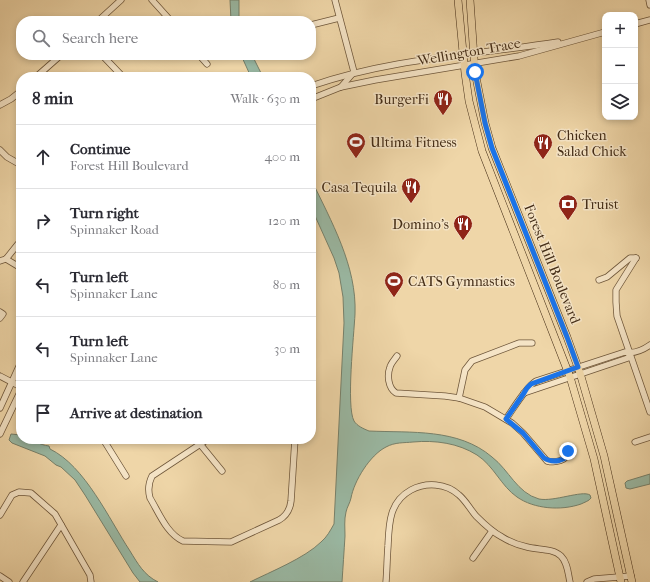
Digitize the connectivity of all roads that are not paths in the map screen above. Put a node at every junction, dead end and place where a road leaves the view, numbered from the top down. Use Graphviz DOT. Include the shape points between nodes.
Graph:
graph roads {
  1 [pos="121,0"];
  2 [pos="152,0"];
  3 [pos="335,0"];
  4 [pos="458,0"];
  5 [pos="470,0"];
  6 [pos="649,0"];
  7 [pos="650,5"];
  8 [pos="103,16"];
  9 [pos="166,16"];
  10 [pos="339,18"];
  11 [pos="650,20"];
  12 [pos="638,23"];
  13 [pos="316,24"];
  14 [pos="602,33"];
  15 [pos="584,38"];
  16 [pos="473,53"];
  17 [pos="462,54"];
  18 [pos="55,60"];
  19 [pos="107,60"];
  20 [pos="203,60"];
  21 [pos="207,64"];
  22 [pos="475,65"];
  23 [pos="464,66"];
  24 [pos="42,72"];
  25 [pos="118,72"];
  26 [pos="354,72"];
  27 [pos="316,84"];
  28 [pos="341,87"];
  29 [pos="16,95"];
  30 [pos="316,97"];
  31 [pos="0,105"];
  32 [pos="0,150"];
  33 [pos="16,162"];
  34 [pos="16,246"];
  35 [pos="3,260"];
  36 [pos="16,266"];
  37 [pos="599,280"];
  38 [pos="0,312"];
  39 [pos="0,318"];
  40 [pos="532,343"];
  41 [pos="650,345"];
  42 [pos="631,353"];
  43 [pos="397,356"];
  44 [pos="579,370"];
  45 [pos="16,373"];
  46 [pos="569,374"];
  47 [pos="0,376"];
  48 [pos="12,382"];
  49 [pos="16,384"];
  50 [pos="459,398"];
  51 [pos="16,400"];
  52 [pos="0,408"];
  53 [pos="650,412"];
  54 [pos="506,419"];
  55 [pos="0,434"];
  56 [pos="650,437"];
  57 [pos="635,442"];
  58 [pos="106,444"];
  59 [pos="200,444"];
  60 [pos="295,444"];
  61 [pos="568,451"];
  62 [pos="222,471"];
  63 [pos="126,476"];
  64 [pos="0,515"];
  65 [pos="61,525"];
  66 [pos="492,531"];
  67 [pos="473,558"];
  68 [pos="0,576"];
  69 [pos="632,579"];
  70 [pos="620,580"];
  71 [pos="9,582"];
  72 [pos="23,582"];
  73 [pos="91,582"];
  74 [pos="386,582"];
  75 [pos="570,582"];
  76 [pos="587,582"];
  77 [pos="609,582"];
  1 -- 8 [label="street"];
  2 -- 9 [label="street"];
  3 -- 10 [label="street"];
  4 -- 17 [label="main road, Forest Hill Boulevard"];
  5 -- 16 [label="main road, Forest Hill Boulevard"];
  6 -- 7 [label="street"];
  10 -- 13 [label="street"];
  10 -- 26 [label="street"];
  11 -- 12 [label="street"];
  14 -- 15 [label="street, Wellington Trace"];
  15 -- 16 [label="street, Wellington Trace"];
  15 -- 22 [label="street, Wellington Trace"];
  16 -- 17 [label="street, Wellington Trace"];
  16 -- 22 [label="main road, Forest Hill Boulevard"];
  17 -- 23 [label="main road, Forest Hill Boulevard"];
  17 -- 26 [label="street, Wellington Trace"];
  18 -- 24 [label="street"];
  19 -- 25 [label="street"];
  20 -- 21 [label="street"];
  22 -- 23 [label="street, Wellington Trace"];
  22 -- 44 [label="main road, Forest Hill Boulevard" via="492,148"];
  23 -- 28 [label="street, Wellington Trace"];
  23 -- 46 [label="main road, Forest Hill Boulevard" via="482,151"];
  26 -- 27 [label="street, Wellington Trace"];
  26 -- 28 [label="street"];
  28 -- 30 [label="street, Wellington Trace"];
  29 -- 31 [label="street"];
  32 -- 33 [label="street"];
  34 -- 35 [label="street"];
  35 -- 36 [label="street"];
  37 -- 42 [label="street" via="630,258 636,258 616,290 617,316"];
  38 -- 39 [label="street" via="3,314"];
  40 -- 50 [label="street" via="519,343 472,361 465,370"];
  41 -- 42 [label="street"];
  42 -- 44 [label="street" via="625,352"];
  42 -- 53 [label="street"];
  43 -- 50 [label="street" via="390,366 389,385 393,391 400,394"];
  44 -- 46 [label="street"];
  44 -- 69 [label="main road, Forest Hill Boulevard" via="604,456"];
  45 -- 48 [label="street"];
  46 -- 54 [label="street" via="536,381 527,388"];
  46 -- 70 [label="main road, Forest Hill Boulevard" via="594,459"];
  47 -- 48 [label="street"];
  48 -- 49 [label="street"];
  48 -- 52 [label="street"];
  50 -- 54 [label="street" via="485,407"];
  51 -- 55 [label="street"];
  54 -- 61 [label="street" via="523,433 547,460 566,458"];
  56 -- 57 [label="street"];
  58 -- 63 [label="street"];
  59 -- 60 [label="street" via="152,476 149,481 150,498 171,534 177,539 228,543 279,520 288,512"];
  59 -- 62 [label="street"];
  64 -- 65 [label="street" via="12,495 27,492 55,514"];
  65 -- 72 [label="street"];
  65 -- 73 [label="street" via="90,575"];
  66 -- 67 [label="street"];
  66 -- 74 [label="street" via="453,490 432,485 411,490 396,503 390,516"];
  66 -- 75 [label="street" via="527,548 559,554 565,562"];
  68 -- 71 [label="street"];
  69 -- 70 [label="street"];
  70 -- 76 [label="street" via="594,579"];
  70 -- 77 [label="street"];
}
